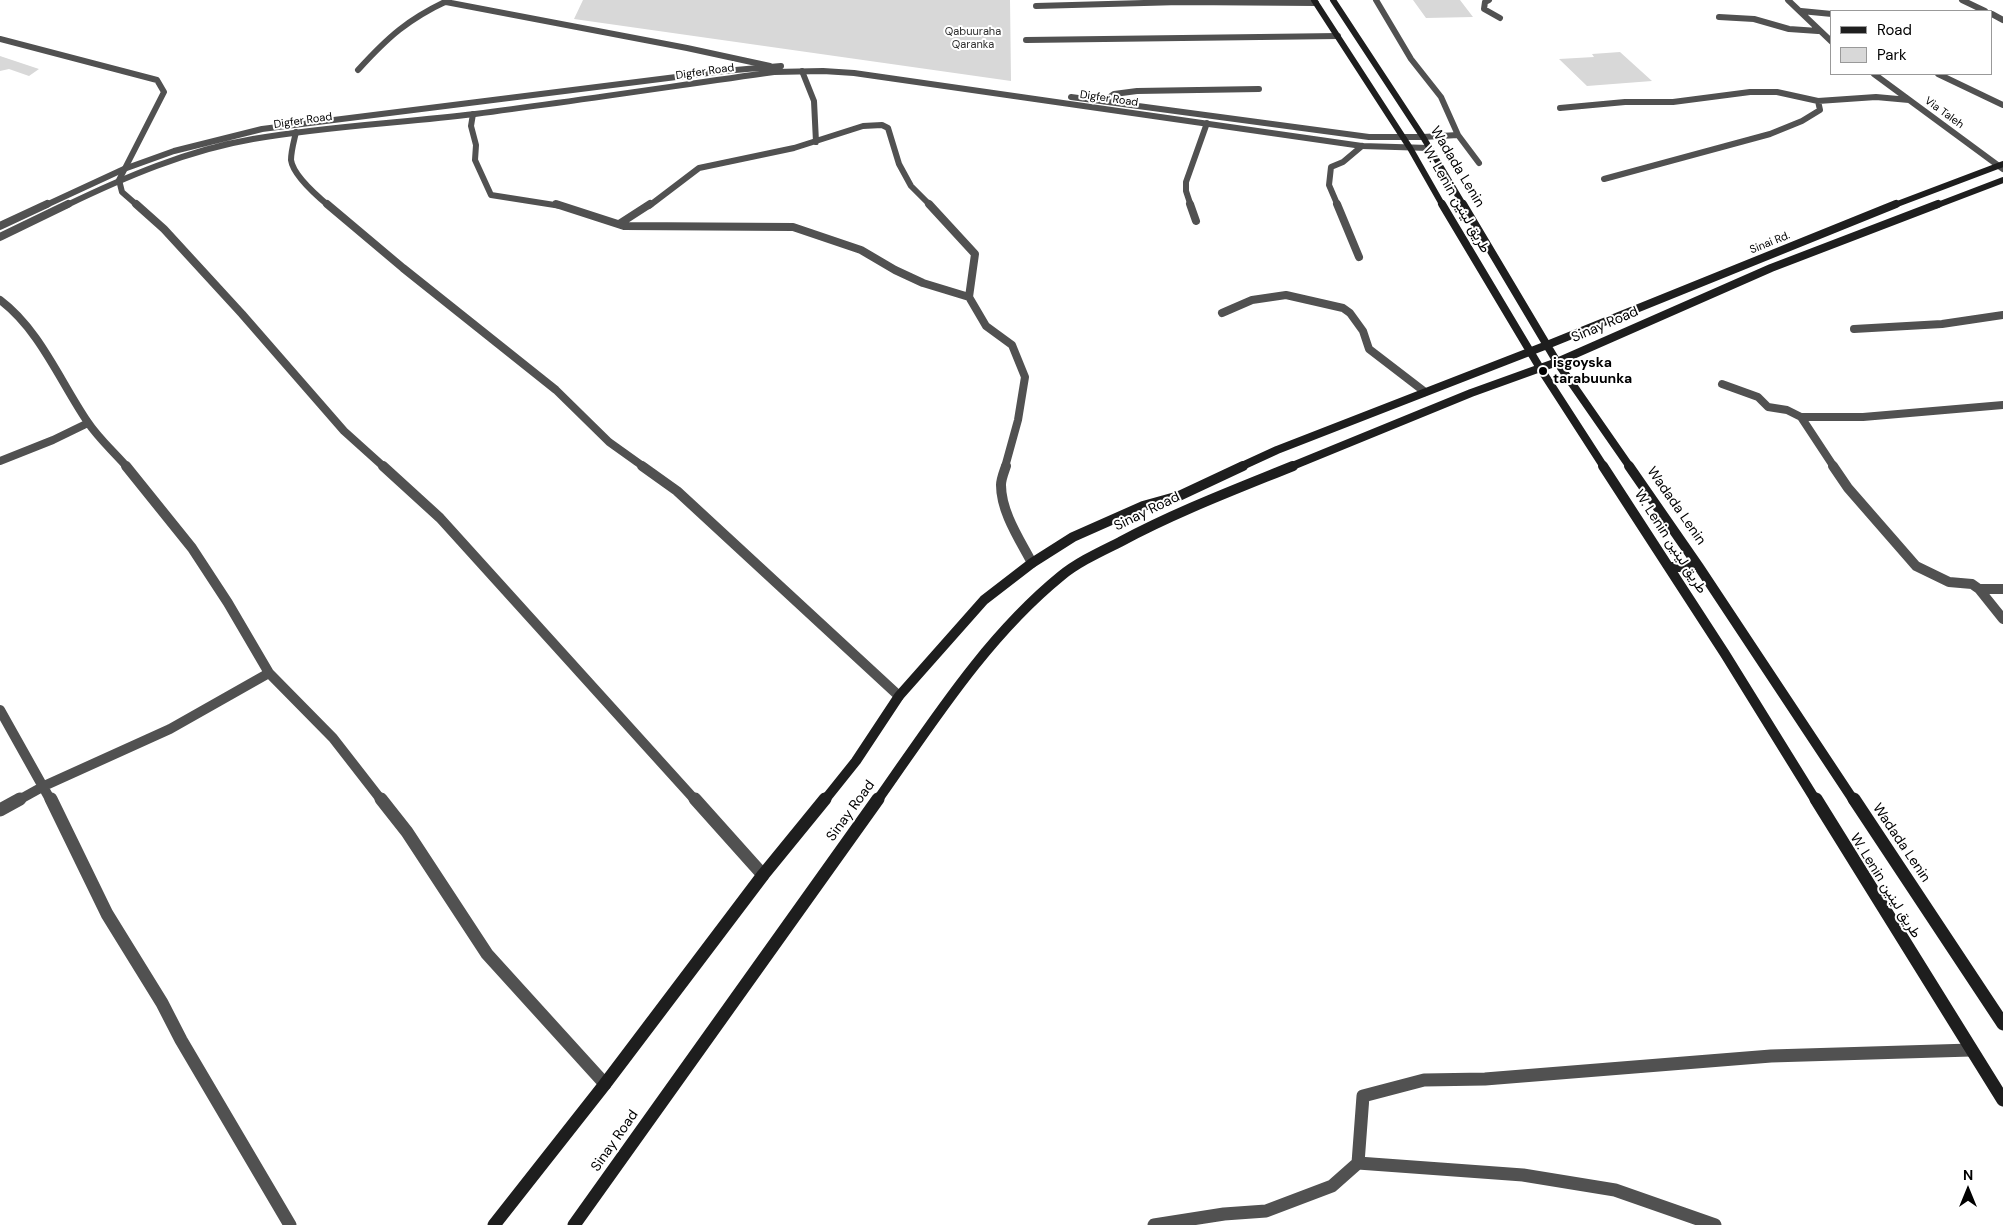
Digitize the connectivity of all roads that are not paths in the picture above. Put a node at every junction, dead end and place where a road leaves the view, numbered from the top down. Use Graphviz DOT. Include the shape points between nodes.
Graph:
graph roads {
  1 [pos="1333,0"];
  2 [pos="1376,0"];
  3 [pos="1489,0"];
  4 [pos="1788,0"];
  5 [pos="1962,0"];
  6 [pos="448,1"];
  7 [pos="1315,1"];
  8 [pos="1036,6"];
  9 [pos="1801,10"];
  10 [pos="1983,10"];
  11 [pos="1830,14"];
  12 [pos="1719,17"];
  13 [pos="1500,18"];
  14 [pos="1818,31"];
  15 [pos="1338,36"];
  16 [pos="0,39"];
  17 [pos="1026,40"];
  18 [pos="1830,40"];
  19 [pos="770,66"];
  20 [pos="358,70"];
  21 [pos="802,71"];
  22 [pos="1875,75"];
  23 [pos="1940,75"];
  24 [pos="1259,89"];
  25 [pos="1909,100"];
  26 [pos="1104,101"];
  27 [pos="1818,101"];
  28 [pos="2003,105"];
  29 [pos="1560,108"];
  30 [pos="473,114"];
  31 [pos="1207,123"];
  32 [pos="296,132"];
  33 [pos="1458,135"];
  34 [pos="1423,137"];
  35 [pos="1403,138"];
  36 [pos="816,142"];
  37 [pos="1362,146"];
  38 [pos="1410,148"];
  39 [pos="1429,148"];
  40 [pos="1479,163"];
  41 [pos="2002,166"];
  42 [pos="124,169"];
  43 [pos="1604,179"];
  44 [pos="119,180"];
  45 [pos="2003,180"];
  46 [pos="1196,221"];
  47 [pos="620,224"];
  48 [pos="0,226"];
  49 [pos="0,237"];
  50 [pos="1359,257"];
  51 [pos="968,297"];
  52 [pos="1660,299"];
  53 [pos="0,300"];
  54 [pos="1672,312"];
  55 [pos="1222,313"];
  56 [pos="2003,315"];
  57 [pos="1854,329"];
  58 [pos="1547,346"];
  59 [pos="1531,351"];
  60 [pos="1557,362"];
  61 [pos="1540,368"];
  62 [pos="1722,384"];
  63 [pos="1424,392"];
  64 [pos="2003,406"];
  65 [pos="1801,417"];
  66 [pos="88,423"];
  67 [pos="0,461"];
  68 [pos="1032,563"];
  69 [pos="1670,567"];
  70 [pos="1700,567"];
  71 [pos="1979,589"];
  72 [pos="2003,590"];
  73 [pos="2003,619"];
  74 [pos="269,673"];
  75 [pos="899,696"];
  76 [pos="0,710"];
  77 [pos="44,786"];
  78 [pos="0,810"];
  79 [pos="763,875"];
  80 [pos="2003,1024"];
  81 [pos="1971,1050"];
  82 [pos="605,1084"];
  83 [pos="2003,1100"];
  84 [pos="1358,1163"];
  85 [pos="290,1225"];
  86 [pos="494,1225"];
  87 [pos="574,1225"];
  88 [pos="1154,1225"];
  89 [pos="1715,1225"];
  1 -- 34 [label="main road, Wadada Lenin"];
  2 -- 33 [label="street" via="1411,59 1441,97"];
  3 -- 13 [label="street" via="1485,2 1484,9"];
  4 -- 9 [label="street"];
  5 -- 10 [label="street"];
  6 -- 19 [label="street"];
  6 -- 20 [label="street" via="423,12 392,34"];
  7 -- 8 [label="street"];
  7 -- 15 [label="main road, W. Lenin طريق لينين"];
  9 -- 11 [label="street"];
  9 -- 14 [label="street"];
  12 -- 14 [label="street" via="1754,19 1789,29"];
  14 -- 18 [label="street"];
  15 -- 17 [label="street"];
  15 -- 35 [label="main road, W. Lenin طريق لينين"];
  16 -- 42 [label="street" via="157,80 164,92"];
  19 -- 26 [label="street, Digfer Road" via="842,67"];
  19 -- 42 [label="street, Digfer Road" via="262,129 174,151"];
  21 -- 30 [label="street, Digfer Road"];
  21 -- 31 [label="street, Digfer Road" via="854,73"];
  21 -- 36 [label="street" via="814,101"];
  22 -- 25 [label="street, Via Taleh"];
  23 -- 28 [label="street"];
  24 -- 26 [label="street" via="1137,91 1114,94"];
  25 -- 27 [label="street" via="1876,97"];
  25 -- 41 [label="street, Via Taleh"];
  26 -- 35 [label="street, Digfer Road" via="1369,138"];
  27 -- 29 [label="street" via="1777,92 1750,92 1673,102 1625,102"];
  27 -- 43 [label="street" via="1820,110 1770,134"];
  30 -- 32 [label="street, Digfer Road"];
  30 -- 47 [label="street" via="471,126 476,145 475,160 491,195 551,203"];
  31 -- 37 [label="street, Digfer Road"];
  31 -- 46 [label="street" via="1186,182"];
  32 -- 44 [label="street, Digfer Road" via="202,151"];
  32 -- 75 [label="street" via="293,168 315,194 556,390 609,442 677,491"];
  33 -- 34 [label="street, Digfer Road"];
  33 -- 40 [label="street"];
  34 -- 35 [label="street, Digfer Road"];
  34 -- 39 [label="main road, Wadada Lenin"];
  35 -- 38 [label="main road, W. Lenin طريق لينين"];
  36 -- 47 [label="street" via="699,168"];
  36 -- 51 [label="street" via="863,126 882,125 888,128 911,186 974,254"];
  37 -- 38 [label="street, Digfer Road"];
  37 -- 50 [label="street" via="1343,162 1331,167 1329,185"];
  38 -- 39 [label="street, Digfer Road"];
  38 -- 59 [label="main road, W. Lenin طريق لينين" via="1468,251"];
  39 -- 58 [label="main road, Wadada Lenin"];
  41 -- 52 [label="main road, Sinai Rd." via="1873,213"];
  42 -- 44 [label="street"];
  42 -- 48 [label="street, Digfer Road"];
  44 -- 49 [label="street, Digfer Road"];
  44 -- 79 [label="street" via="122,192 164,229 344,431 440,518"];
  45 -- 54 [label="main road, Sinay Road" via="1771,268"];
  47 -- 51 [label="street" via="793,227 861,250 923,283"];
  51 -- 68 [label="street" via="986,326 1012,346 1025,377 1018,420 1001,483 1002,498"];
  52 -- 54 [label="main road"];
  52 -- 58 [label="main road, Sinai Rd."];
  53 -- 66 [label="street" via="12,309 34,337"];
  54 -- 60 [label="main road, Sinay Road"];
  55 -- 63 [label="street" via="1252,300 1286,295 1343,308 1362,331 1369,349"];
  56 -- 57 [label="street" via="1942,324"];
  58 -- 59 [label="main road, Sinai Rd."];
  58 -- 60 [label="main road, Wadada Lenin"];
  59 -- 61 [label="main road, W. Lenin طريق لينين"];
  59 -- 63 [label="main road, Sinay Road"];
  60 -- 61 [label="main road, Sinay Road"];
  60 -- 70 [label="main road, Wadada Lenin"];
  61 -- 69 [label="main road, W. Lenin طريق لينين"];
  61 -- 87 [label="main road, Sinay Road" via="1163,519 1055,580 991,646 950,698"];
  62 -- 65 [label="street" via="1758,397 1768,407 1787,410"];
  63 -- 68 [label="main road, Sinay Road" via="1277,450 1179,496 1144,506 1073,536"];
  64 -- 65 [label="street" via="1863,418"];
  65 -- 71 [label="street" via="1848,488 1916,566 1949,582 1972,584"];
  66 -- 67 [label="street"];
  66 -- 74 [label="street" via="192,548"];
  68 -- 75 [label="main road, Sinay Road" via="984,600"];
  69 -- 70 [label="main road"];
  69 -- 81 [label="main road, W. Lenin طريق لينين"];
  70 -- 80 [label="main road, Wadada Lenin"];
  71 -- 72 [label="street"];
  71 -- 73 [label="street"];
  74 -- 77 [label="street" via="170,729"];
  74 -- 82 [label="street" via="333,738 407,832 487,954"];
  75 -- 79 [label="main road, Sinay Road" via="856,761"];
  76 -- 77 [label="street"];
  77 -- 78 [label="street"];
  77 -- 85 [label="street" via="107,914"];
  79 -- 82 [label="main road, Sinay Road"];
  81 -- 83 [label="main road, W. Lenin طريق لينين"];
  81 -- 84 [label="street" via="1771,1056 1485,1079 1424,1080 1364,1096"];
  82 -- 86 [label="main road, Sinay Road"];
  84 -- 88 [label="street" via="1332,1186 1266,1211"];
  84 -- 89 [label="street" via="1523,1175 1615,1190"];
}
